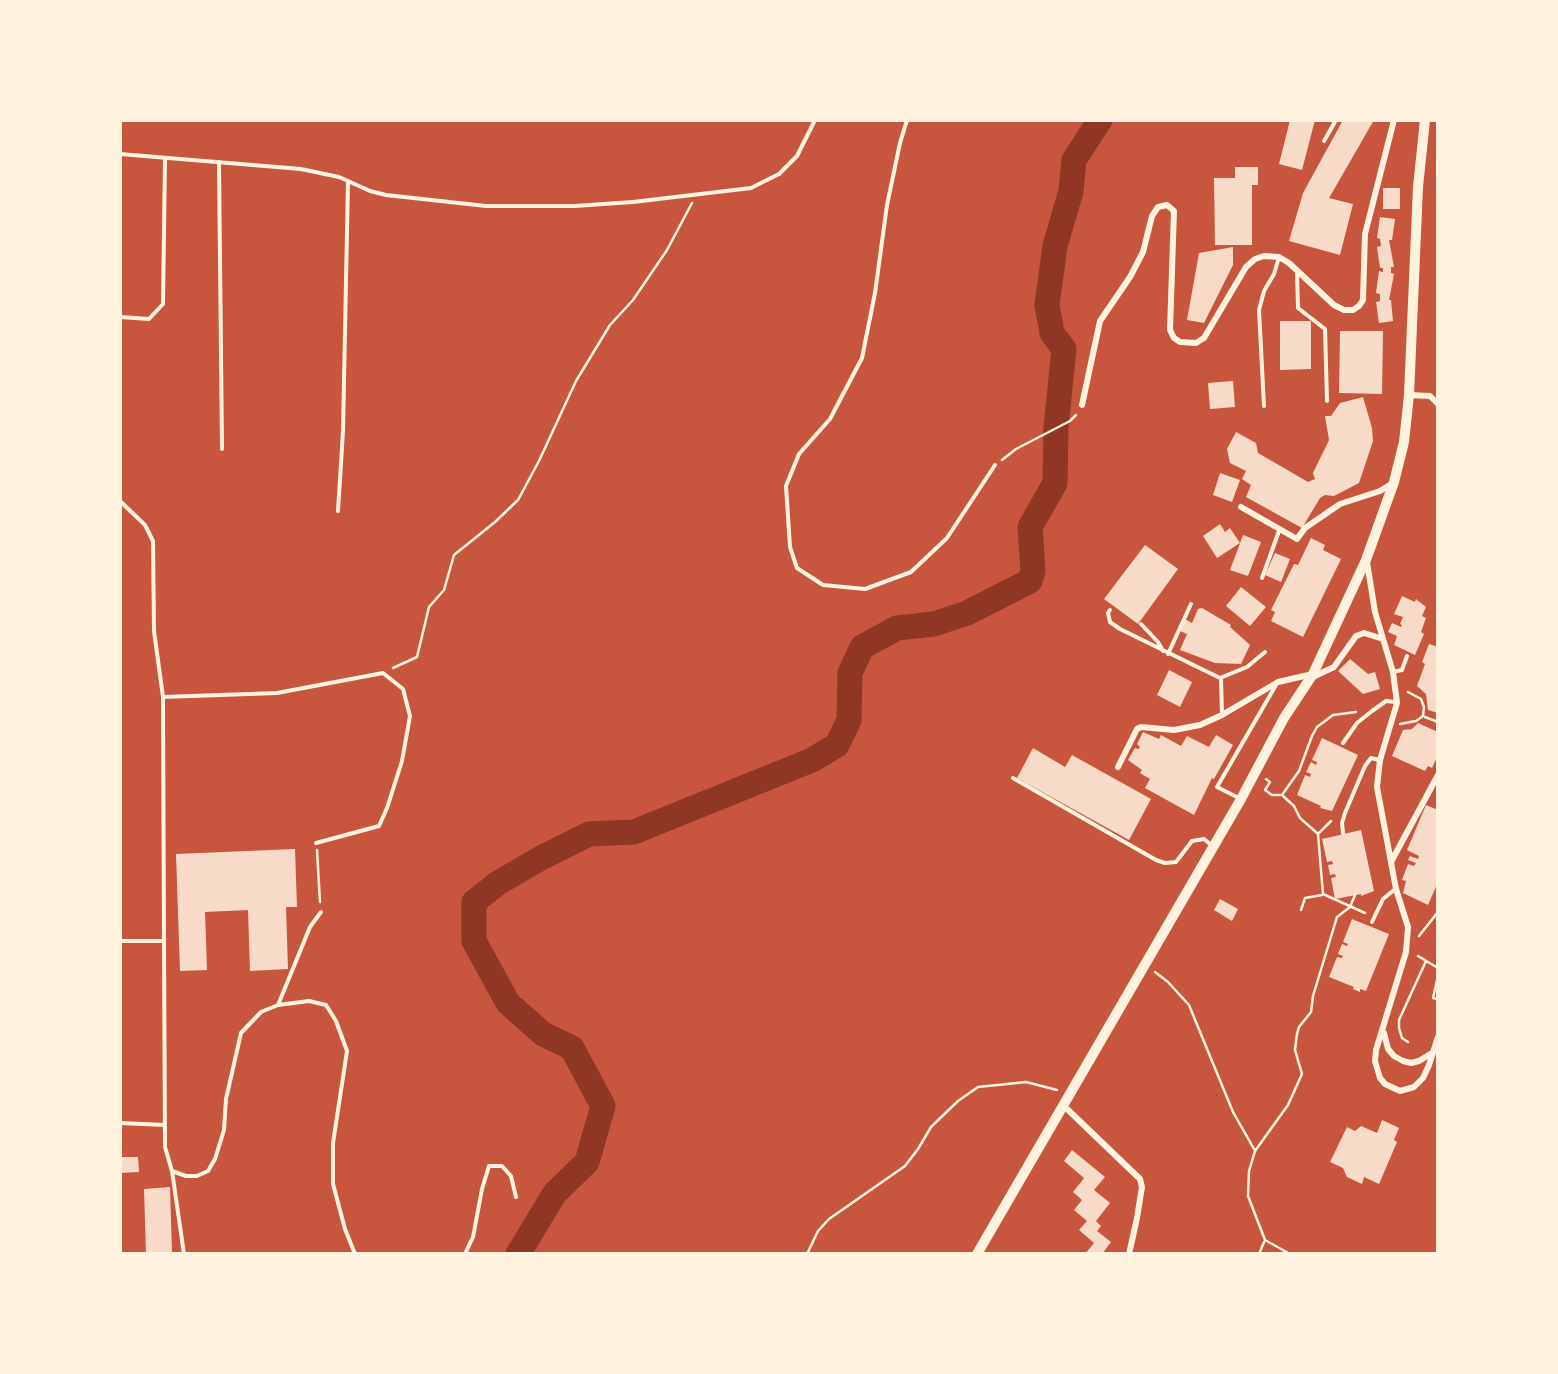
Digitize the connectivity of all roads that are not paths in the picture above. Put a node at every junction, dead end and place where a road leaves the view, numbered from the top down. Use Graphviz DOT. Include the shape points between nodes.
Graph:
graph roads {
  1 [pos="815,120"];
  2 [pos="907,120"];
  3 [pos="1336,120"];
  4 [pos="1394,120"];
  5 [pos="1425,120"];
  6 [pos="1324,141"];
  7 [pos="120,154"];
  8 [pos="165,158"];
  9 [pos="219,164"];
  10 [pos="348,182"];
  11 [pos="1279,257"];
  12 [pos="1297,271"];
  13 [pos="120,318"];
  14 [pos="1409,395"];
  15 [pos="1327,401"];
  16 [pos="1438,404"];
  17 [pos="1082,405"];
  18 [pos="1264,406"];
  19 [pos="222,449"];
  20 [pos="995,465"];
  21 [pos="1394,482"];
  22 [pos="120,501"];
  23 [pos="1241,506"];
  24 [pos="338,512"];
  25 [pos="1280,528"];
  26 [pos="1366,560"];
  27 [pos="1262,578"];
  28 [pos="1191,604"];
  29 [pos="1110,610"];
  30 [pos="1141,624"];
  31 [pos="1384,639"];
  32 [pos="1264,652"];
  33 [pos="1165,653"];
  34 [pos="1407,656"];
  35 [pos="1394,672"];
  36 [pos="1311,676"];
  37 [pos="1220,678"];
  38 [pos="1278,682"];
  39 [pos="163,698"];
  40 [pos="1397,702"];
  41 [pos="1222,715"];
  42 [pos="1343,743"];
  43 [pos="1380,760"];
  44 [pos="1118,768"];
  45 [pos="1438,775"];
  46 [pos="1014,778"];
  47 [pos="1241,799"];
  48 [pos="1343,833"];
  49 [pos="316,844"];
  50 [pos="1214,846"];
  51 [pos="1391,862"];
  52 [pos="1396,889"];
  53 [pos="321,912"];
  54 [pos="1372,922"];
  55 [pos="164,940"];
  56 [pos="120,941"];
  57 [pos="278,1005"];
  58 [pos="1383,1027"];
  59 [pos="1438,1037"];
  60 [pos="1433,1052"];
  61 [pos="1064,1106"];
  62 [pos="120,1124"];
  63 [pos="165,1124"];
  64 [pos="172,1170"];
  65 [pos="516,1197"];
  66 [pos="977,1252"];
  67 [pos="184,1254"];
  68 [pos="354,1254"];
  69 [pos="464,1254"];
  70 [pos="1129,1254"];
  1 -- 10 [label="lane" via="778,174 751,188 696,196 486,206 386,195"];
  2 -- 20 [label="lane" via="862,358 830,420 799,454 786,486 796,568 823,585 865,589 912,572 947,538"];
  3 -- 6 [label="lane"];
  4 -- 12 [label="street" via="1365,234 1364,300 1344,310"];
  5 -- 14 [label="main road"];
  7 -- 8 [label="lane"];
  8 -- 9 [label="lane"];
  8 -- 13 [label="lane" via="163,304 149,319"];
  9 -- 10 [label="lane" via="301,169"];
  9 -- 19 [label="lane"];
  10 -- 24 [label="lane"];
  11 -- 12 [label="street"];
  11 -- 17 [label="street" via="1254,259 1204,338 1180,342 1170,330 1174,210 1158,207 1143,252 1100,321"];
  11 -- 18 [label="lane" via="1259,310"];
  12 -- 15 [label="lane" via="1298,308 1325,329"];
  14 -- 16 [label="street" via="1430,396"];
  14 -- 21 [label="main road"];
  21 -- 25 [label="street" via="1340,504 1297,538"];
  21 -- 26 [label="main road"];
  22 -- 39 [label="lane" via="153,542"];
  23 -- 25 [label="street"];
  25 -- 27 [label="lane"];
  26 -- 31 [label="street"];
  26 -- 36 [label="main road"];
  28 -- 33 [label="lane"];
  29 -- 33 [label="lane" via="1110,622 1120,630"];
  30 -- 33 [label="lane"];
  31 -- 35 [label="street"];
  31 -- 36 [label="street" via="1356,636 1334,667"];
  32 -- 37 [label="lane"];
  33 -- 37 [label="lane"];
  34 -- 35 [label="lane"];
  35 -- 40 [label="street"];
  36 -- 38 [label="street"];
  36 -- 47 [label="main road"];
  37 -- 41 [label="lane"];
  38 -- 41 [label="street"];
  38 -- 47 [label="lane" via="1217,787"];
  39 -- 49 [label="lane" via="277,693 383,673 403,689 410,716 379,826"];
  39 -- 55 [label="lane"];
  40 -- 42 [label="lane" via="1372,711"];
  40 -- 43 [label="street"];
  41 -- 44 [label="street" via="1174,730 1137,729"];
  43 -- 48 [label="lane" via="1370,758 1365,766"];
  43 -- 51 [label="street" via="1377,786"];
  45 -- 51 [label="street"];
  46 -- 50 [label="lane" via="1153,859 1176,862 1192,840"];
  47 -- 50 [label="main road"];
  50 -- 61 [label="main road"];
  51 -- 52 [label="street"];
  52 -- 54 [label="lane"];
  52 -- 58 [label="street" via="1408,940"];
  53 -- 57 [label="lane"];
  55 -- 56 [label="lane"];
  55 -- 63 [label="lane"];
  57 -- 64 [label="lane" via="241,1032 224,1130 208,1171 186,1176"];
  57 -- 68 [label="lane" via="326,1005 346,1051 333,1184"];
  58 -- 60 [label="street" via="1388,1048 1403,1061"];
  58 -- 60 [label="street" via="1375,1061 1392,1088 1414,1087"];
  59 -- 60 [label="street"];
  61 -- 66 [label="main road"];
  61 -- 70 [label="street" via="1140,1179"];
  62 -- 63 [label="lane"];
  63 -- 64 [label="lane"];
  64 -- 67 [label="lane"];
  65 -- 69 [label="lane" via="511,1176 502,1166 489,1166"];
}
